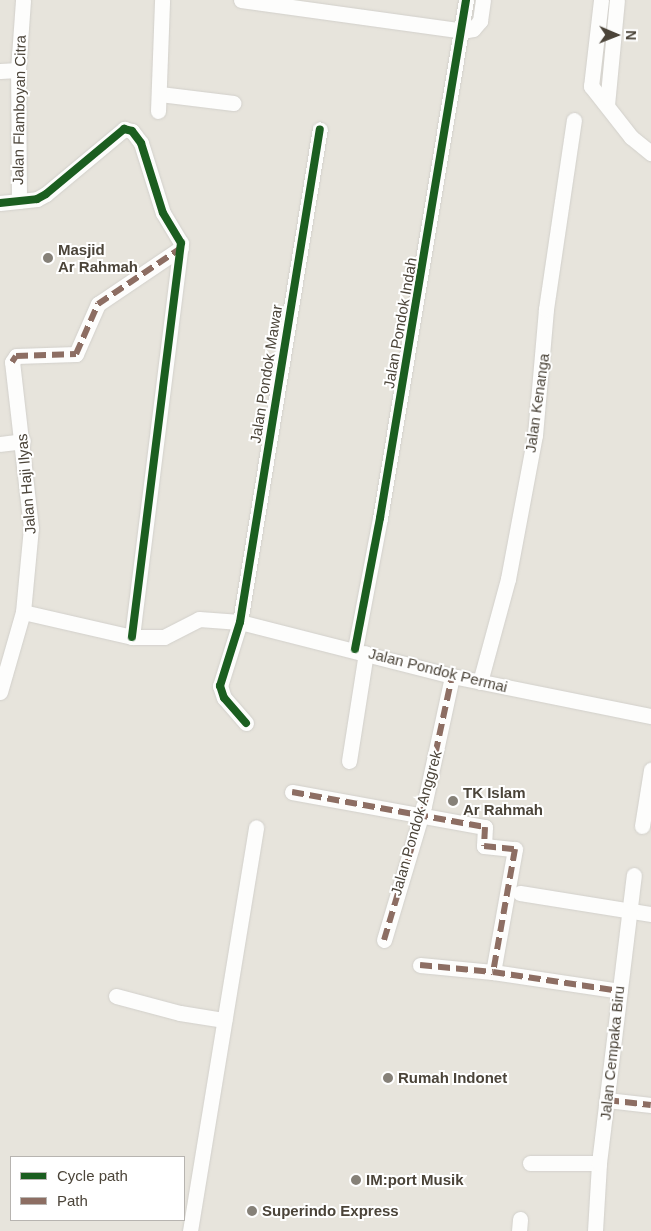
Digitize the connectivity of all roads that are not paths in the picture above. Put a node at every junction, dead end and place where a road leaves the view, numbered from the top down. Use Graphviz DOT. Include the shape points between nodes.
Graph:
graph roads {
  1 [pos="23,0"];
  2 [pos="162,0"];
  3 [pos="241,0"];
  4 [pos="466,0"];
  5 [pos="484,0"];
  6 [pos="601,0"];
  7 [pos="616,0"];
  8 [pos="463,31"];
  9 [pos="18,70"];
  10 [pos="0,71"];
  11 [pos="160,94"];
  12 [pos="234,103"];
  13 [pos="607,105"];
  14 [pos="158,111"];
  15 [pos="574,120"];
  16 [pos="320,130"];
  17 [pos="651,154"];
  18 [pos="19,201"];
  19 [pos="0,203"];
  20 [pos="182,248"];
  21 [pos="23,441"];
  22 [pos="0,444"];
  23 [pos="23,612"];
  24 [pos="240,622"];
  25 [pos="132,637"];
  26 [pos="361,651"];
  27 [pos="452,676"];
  28 [pos="480,682"];
  29 [pos="0,692"];
  30 [pos="651,716"];
  31 [pos="246,723"];
  32 [pos="349,761"];
  33 [pos="651,770"];
  34 [pos="292,792"];
  35 [pos="421,817"];
  36 [pos="642,826"];
  37 [pos="256,827"];
  38 [pos="634,875"];
  39 [pos="520,893"];
  40 [pos="629,911"];
  41 [pos="651,914"];
  42 [pos="384,940"];
  43 [pos="420,965"];
  44 [pos="493,972"];
  45 [pos="620,991"];
  46 [pos="116,996"];
  47 [pos="224,1020"];
  48 [pos="607,1100"];
  49 [pos="651,1105"];
  50 [pos="530,1163"];
  51 [pos="599,1163"];
  52 [pos="190,1231"];
  53 [pos="595,1231"];
  1 -- 9 [label="street, Jalan Flamboyan Citra"];
  2 -- 11 [label="street"];
  3 -- 8 [label="street"];
  4 -- 8 [label="street, Jalan Pondok Indah"];
  5 -- 8 [label="street" via="480,21 473,30"];
  6 -- 13 [label="street" via="590,84"];
  7 -- 13 [label="street"];
  8 -- 26 [label="street, Jalan Pondok Indah"];
  9 -- 10 [label="street"];
  9 -- 18 [label="street, Jalan Flamboyan Citra"];
  11 -- 12 [label="street"];
  11 -- 14 [label="street"];
  13 -- 17 [label="street" via="631,137"];
  15 -- 28 [label="street, Jalan Kenanga" via="546,309 546,340 534,435 508,579"];
  16 -- 24 [label="street, Jalan Pondok Mawar"];
  18 -- 19 [label="street, Jalan Flamboyan Citra"];
  18 -- 20 [label="street" via="46,194 124,128 132,131 141,143 156,196"];
  20 -- 21 [label="street, Jalan Haji Ilyas" via="98,304 76,354 16,356 12,362"];
  20 -- 25 [label="street"];
  21 -- 22 [label="street"];
  21 -- 23 [label="street, Jalan Haji Ilyas" via="31,528"];
  23 -- 25 [label="street, Jalan Pondok Permai"];
  23 -- 29 [label="street, Jalan Haji Ilyas"];
  24 -- 25 [label="street, Jalan Pondok Permai" via="199,619 164,637"];
  24 -- 26 [label="street, Jalan Pondok Permai"];
  24 -- 31 [label="street, Jalan Pondok Mawar" via="220,691"];
  26 -- 27 [label="street, Jalan Pondok Permai"];
  26 -- 32 [label="street, Jalan Pondok Indah"];
  27 -- 28 [label="street, Jalan Pondok Permai"];
  27 -- 35 [label="street, Jalan Pondok Anggrek"];
  28 -- 30 [label="street, Jalan Pondok Permai"];
  33 -- 36 [label="street"];
  34 -- 35 [label="street"];
  35 -- 42 [label="street, Jalan Pondok Anggrek"];
  35 -- 44 [label="street" via="486,827 484,846 515,849"];
  37 -- 47 [label="street"];
  38 -- 40 [label="street, Jalan Cempaka Biru"];
  39 -- 40 [label="street"];
  40 -- 41 [label="street"];
  40 -- 45 [label="street, Jalan Cempaka Biru"];
  43 -- 44 [label="street"];
  44 -- 45 [label="street"];
  45 -- 48 [label="street, Jalan Cempaka Biru"];
  46 -- 47 [label="street" via="180,1013"];
  47 -- 52 [label="street"];
  48 -- 49 [label="street"];
  48 -- 51 [label="street, Jalan Cempaka Biru"];
  50 -- 51 [label="street"];
  51 -- 53 [label="street, Jalan Cempaka Biru"];
}
